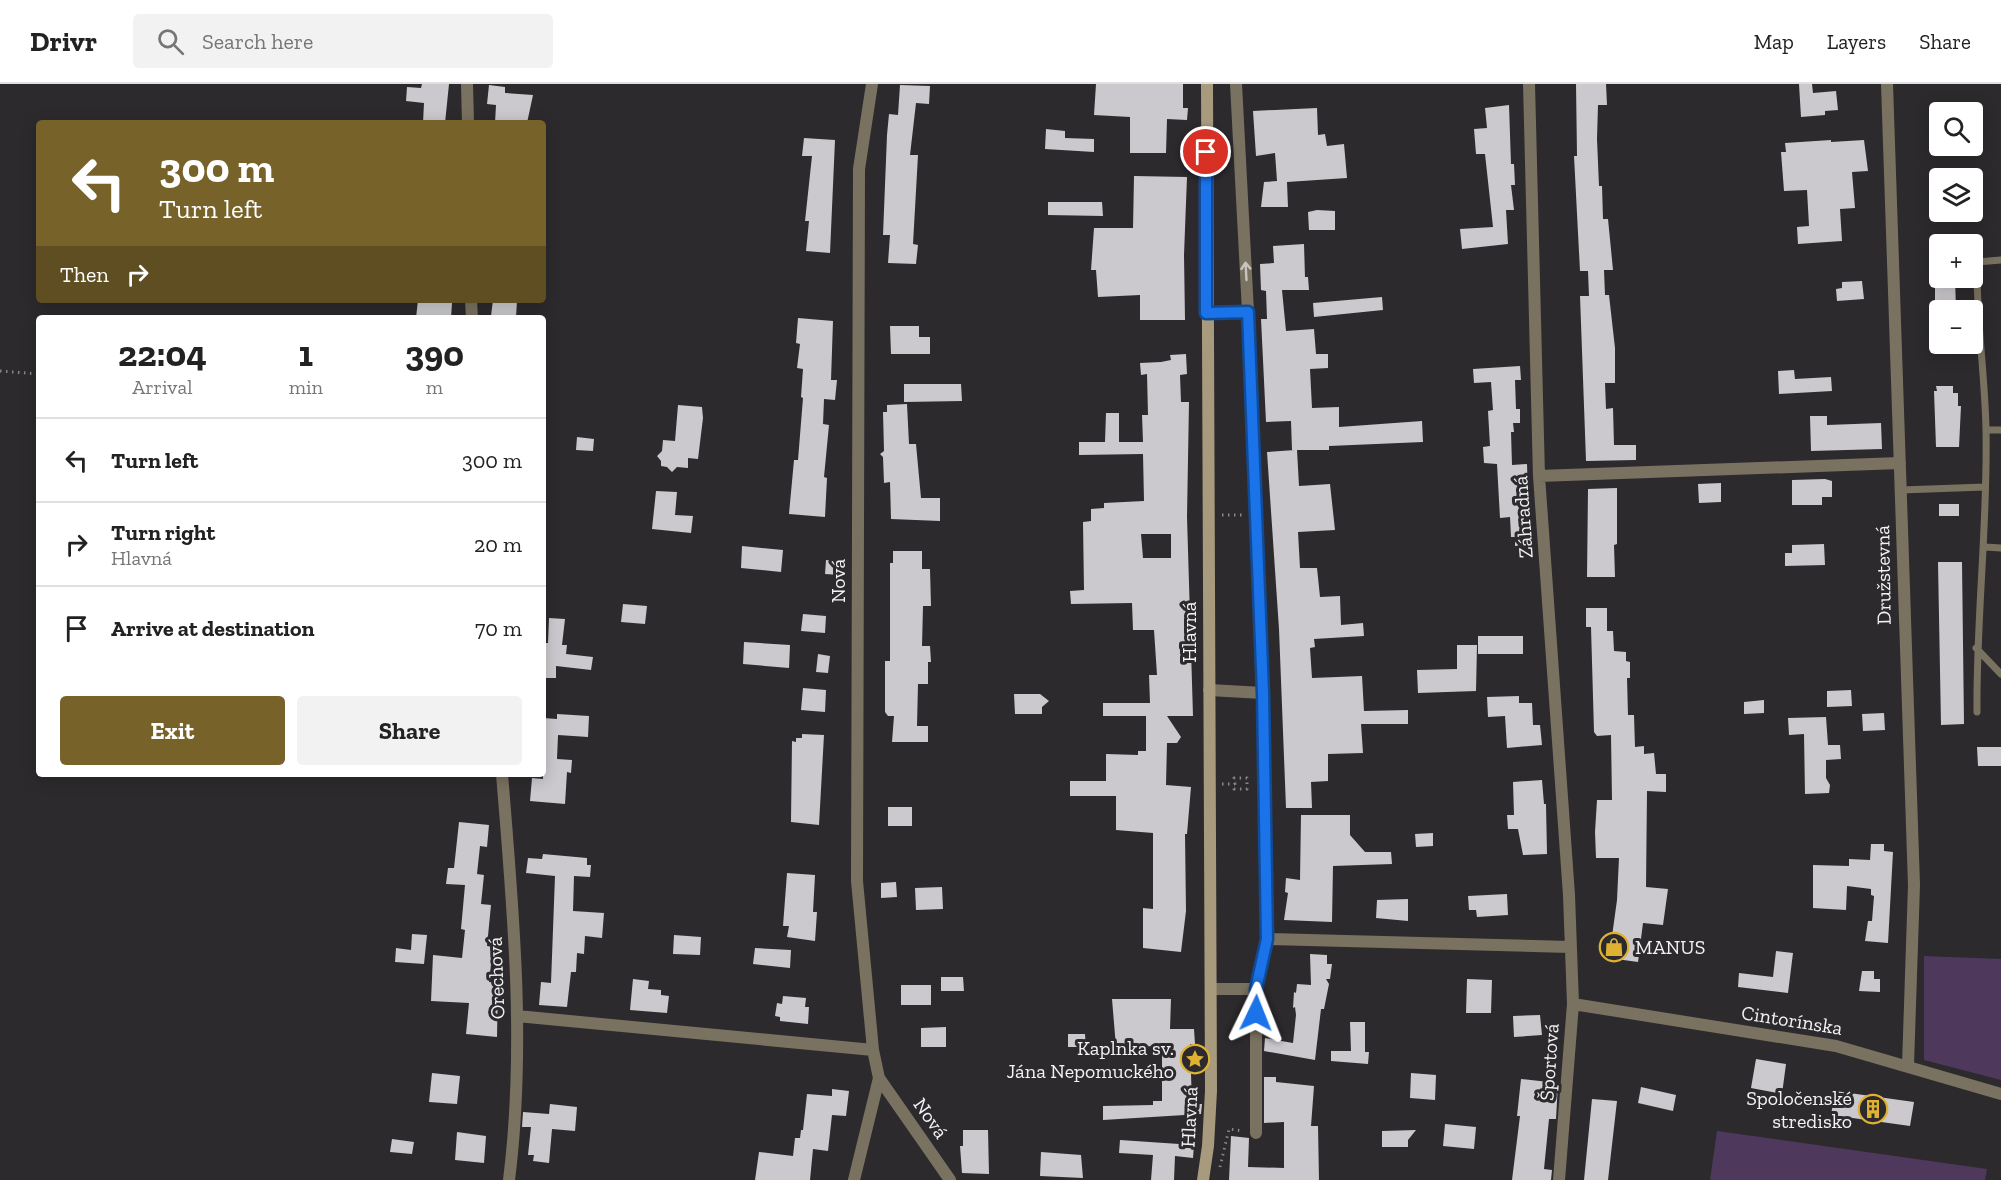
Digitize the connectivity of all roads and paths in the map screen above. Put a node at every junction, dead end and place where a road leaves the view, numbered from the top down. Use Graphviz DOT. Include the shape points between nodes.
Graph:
graph roads {
  1 [pos="467,84"];
  2 [pos="872,84"];
  3 [pos="1207,84"];
  4 [pos="1236,84"];
  5 [pos="1529,84"];
  6 [pos="1887,84"];
  7 [pos="468,120"];
  8 [pos="2001,260"];
  9 [pos="1248,312"];
  10 [pos="1206,313"];
  11 [pos="0,371"];
  12 [pos="36,374"];
  13 [pos="1986,430"];
  14 [pos="2001,430"];
  15 [pos="1900,463"];
  16 [pos="1539,476"];
  17 [pos="1985,487"];
  18 [pos="1900,490"];
  19 [pos="1985,548"];
  20 [pos="2001,548"];
  21 [pos="1976,648"];
  22 [pos="2001,674"];
  23 [pos="1209,690"];
  24 [pos="1263,693"];
  25 [pos="1977,712"];
  26 [pos="502,777"];
  27 [pos="1221,784"];
  28 [pos="1234,784"];
  29 [pos="1267,939"];
  30 [pos="1570,947"];
  31 [pos="1211,989"];
  32 [pos="1256,989"];
  33 [pos="1573,1004"];
  34 [pos="517,1016"];
  35 [pos="873,1050"];
  36 [pos="1908,1065"];
  37 [pos="879,1077"];
  38 [pos="2001,1094"];
  39 [pos="1256,1133"];
  40 [pos="1218,1177"];
  41 [pos="509,1180"];
  42 [pos="854,1180"];
  43 [pos="950,1180"];
  44 [pos="1203,1180"];
  45 [pos="1559,1180"];
  1 -- 7 [label="street"];
  2 -- 35 [label="street, Nová" via="859,169 857,881"];
  3 -- 10 [label="main road, Hlavná"];
  9 -- 4 [label="street, one-way"];
  5 -- 16 [label="street, Záhradná"];
  6 -- 15 [label="street, Družstevná"];
  8 -- 13 [label="lane" via="1977,262 1976,304"];
  9 -- 10 [label="street"];
  9 -- 24 [label="street"];
  10 -- 23 [label="main road, Hlavná"];
  11 -- 12 [label="path"];
  13 -- 14 [label="lane"];
  13 -- 17 [label="lane"];
  15 -- 16 [label="street"];
  15 -- 18 [label="street, Družstevná"];
  16 -- 30 [label="street, Záhradná"];
  17 -- 18 [label="lane"];
  17 -- 19 [label="lane"];
  18 -- 36 [label="street, Družstevná" via="1914,885"];
  19 -- 20 [label="lane"];
  19 -- 21 [label="lane"];
  21 -- 22 [label="lane"];
  21 -- 25 [label="lane"];
  23 -- 24 [label="street"];
  23 -- 31 [label="main road, Hlavná"];
  24 -- 29 [label="street"];
  26 -- 34 [label="street, Orechová"];
  27 -- 28 [label="path"];
  28 -- 28 [label="path" via="1234,789 1247,789 1247,778 1234,778"];
  29 -- 30 [label="street"];
  29 -- 32 [label="street"];
  30 -- 33 [label="street, Športová"];
  31 -- 32 [label="street"];
  31 -- 44 [label="main road, Hlavná" via="1210,1118"];
  32 -- 39 [label="street"];
  33 -- 36 [label="street, Cintorínska" via="1836,1046"];
  33 -- 45 [label="street, Športová"];
  34 -- 35 [label="street"];
  34 -- 41 [label="street, Orechová" via="515,1137"];
  35 -- 37 [label="street, Nová"];
  36 -- 38 [label="street, Cintorínska"];
  37 -- 42 [label="street, Nová"];
  37 -- 43 [label="street, Nová"];
  39 -- 40 [label="path" via="1229,1129"];
}
